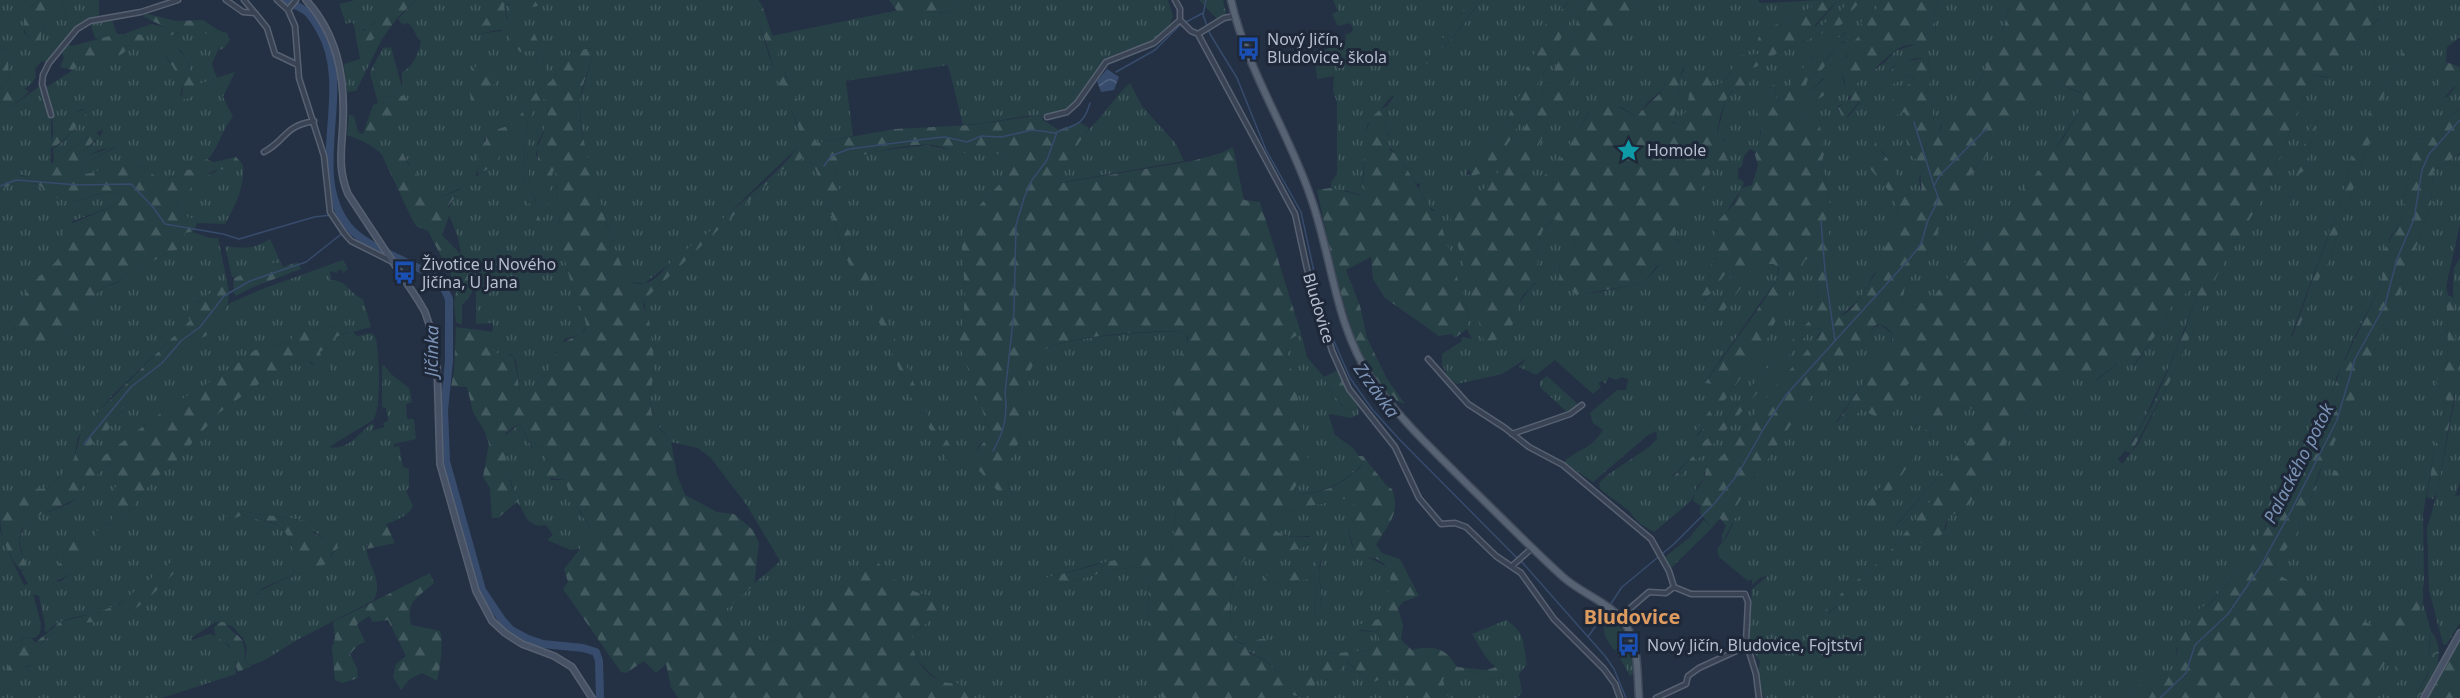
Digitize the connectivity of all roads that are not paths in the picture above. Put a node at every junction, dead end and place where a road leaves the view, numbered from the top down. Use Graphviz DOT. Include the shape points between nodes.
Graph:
graph roads {
  1 [pos="178,0"];
  2 [pos="226,0"];
  3 [pos="244,0"];
  4 [pos="277,0"];
  5 [pos="306,0"];
  6 [pos="1175,0"];
  7 [pos="1231,0"];
  8 [pos="295,1"];
  9 [pos="290,8"];
  10 [pos="255,12"];
  11 [pos="1235,16"];
  12 [pos="1180,20"];
  13 [pos="1199,33"];
  14 [pos="298,65"];
  15 [pos="51,115"];
  16 [pos="1047,117"];
  17 [pos="314,121"];
  18 [pos="264,152"];
  19 [pos="391,259"];
  20 [pos="1428,359"];
  21 [pos="1582,405"];
  22 [pos="1512,434"];
  23 [pos="1532,548"];
  24 [pos="1514,565"];
  25 [pos="1674,587"];
  26 [pos="1620,617"];
  27 [pos="2460,633"];
  28 [pos="1747,646"];
  29 [pos="592,698"];
  30 [pos="1620,698"];
  31 [pos="1639,698"];
  32 [pos="1656,698"];
  33 [pos="1759,698"];
  34 [pos="2424,698"];
  1 -- 15 [label="street" via="141,12 90,21 76,29 43,75"];
  2 -- 10 [label="street" via="243,12"];
  3 -- 10 [label="street"];
  4 -- 9 [label="street"];
  5 -- 19 [label="street" via="330,35 339,62 343,87 341,176 348,194"];
  6 -- 12 [label="street"];
  7 -- 11 [label="main road"];
  8 -- 9 [label="street"];
  9 -- 14 [label="street"];
  10 -- 14 [label="street" via="267,28 275,54"];
  11 -- 13 [label="street"];
  11 -- 23 [label="main road" via="1250,63 1311,197 1341,312 1362,363 1402,416"];
  12 -- 13 [label="street, Bludovice"];
  12 -- 16 [label="street" via="1154,43 1106,62 1077,103 1067,112"];
  13 -- 24 [label="street, Bludovice" via="1295,214 1307,269 1349,389 1395,447 1419,498 1441,524 1466,526 1496,556"];
  14 -- 17 [label="street"];
  17 -- 18 [label="street" via="287,129 276,146"];
  17 -- 19 [label="street" via="324,156 333,217 351,241"];
  19 -- 29 [label="street" via="425,312 430,327 437,363 440,464 476,591 492,621 505,633 573,668"];
  20 -- 22 [label="street" via="1460,398"];
  21 -- 22 [label="street" via="1570,414"];
  22 -- 25 [label="street" via="1563,465 1650,539"];
  23 -- 24 [label="street"];
  23 -- 26 [label="main road" via="1572,585"];
  24 -- 30 [label="street, Bludovice" via="1554,619 1604,669"];
  25 -- 26 [label="street" via="1666,593 1649,592"];
  25 -- 28 [label="street" via="1691,594 1745,594"];
  26 -- 31 [label="main road" via="1634,644"];
  27 -- 34 [label="street"];
  28 -- 32 [label="street" via="1702,666 1688,676 1686,684"];
  28 -- 33 [label="street"];
}
